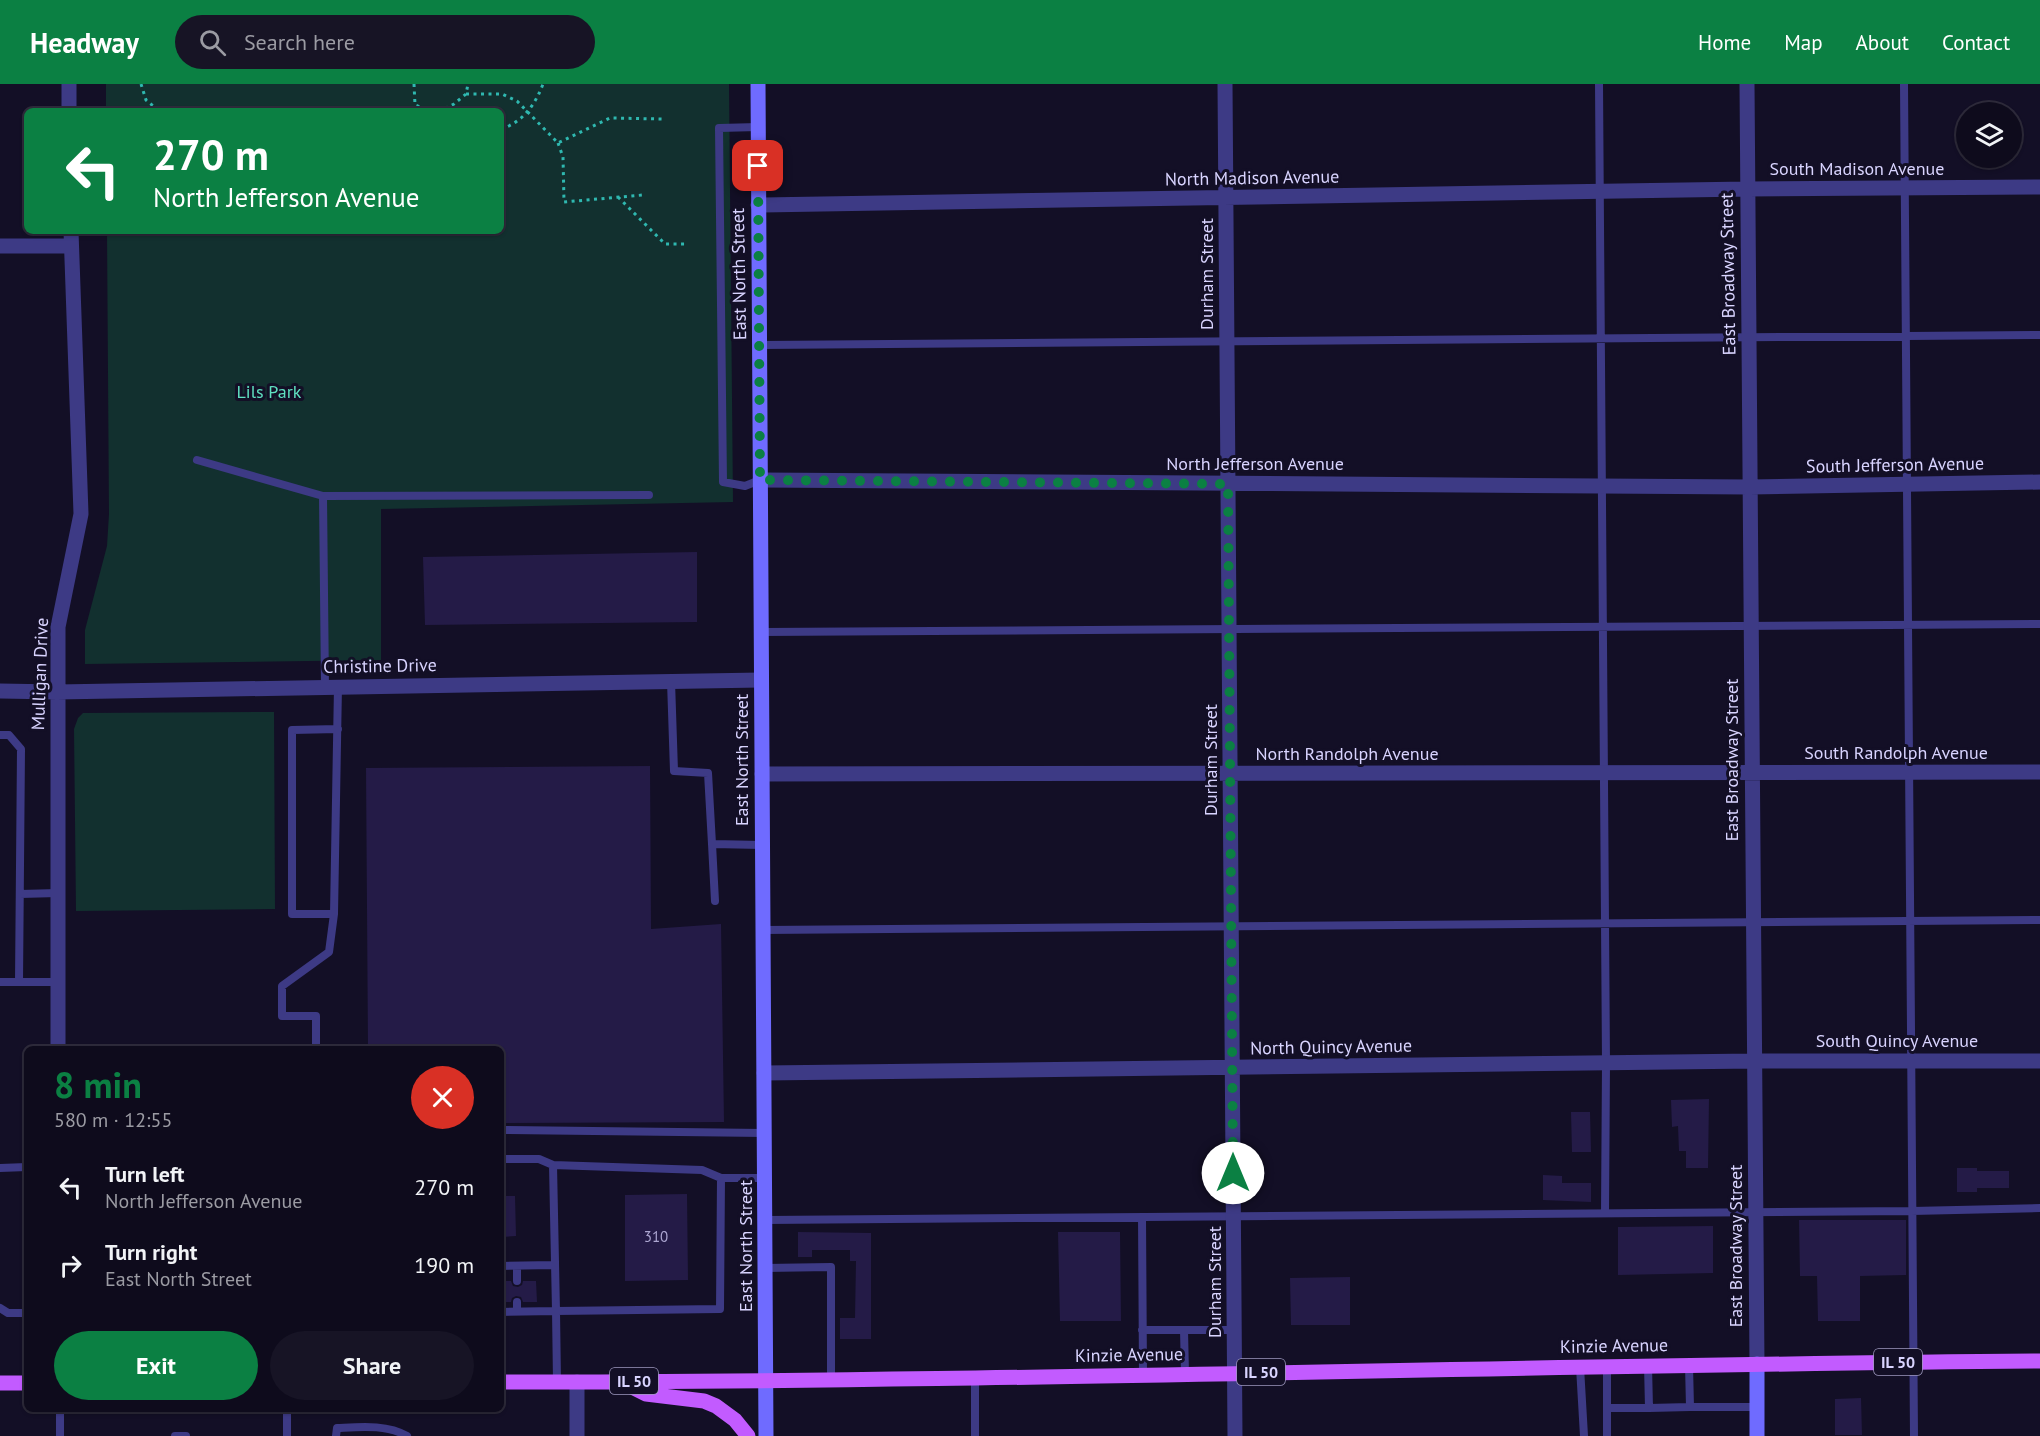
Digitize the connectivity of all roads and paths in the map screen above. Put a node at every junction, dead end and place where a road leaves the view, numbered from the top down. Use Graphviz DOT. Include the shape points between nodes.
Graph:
graph roads {
  1 [pos="69,84"];
  2 [pos="141,84"];
  3 [pos="414,84"];
  4 [pos="468,84"];
  5 [pos="543,84"];
  6 [pos="758,84"];
  7 [pos="1226,84"];
  8 [pos="1599,84"];
  9 [pos="1747,84"];
  10 [pos="1904,84"];
  11 [pos="466,94"];
  12 [pos="69,108"];
  13 [pos="156,108"];
  14 [pos="422,108"];
  15 [pos="446,108"];
  16 [pos="527,111"];
  17 [pos="663,119"];
  18 [pos="758,126"];
  19 [pos="504,128"];
  20 [pos="558,143"];
  21 [pos="2040,187"];
  22 [pos="1904,188"];
  23 [pos="1747,189"];
  24 [pos="1600,192"];
  25 [pos="643,195"];
  26 [pos="618,197"];
  27 [pos="1227,198"];
  28 [pos="758,205"];
  29 [pos="71,238"];
  30 [pos="687,244"];
  31 [pos="0,246"];
  32 [pos="2040,335"];
  33 [pos="1906,336"];
  34 [pos="1749,337"];
  35 [pos="1601,338"];
  36 [pos="1227,341"];
  37 [pos="759,345"];
  38 [pos="197,460"];
  39 [pos="760,480"];
  40 [pos="2040,482"];
  41 [pos="1228,484"];
  42 [pos="1907,484"];
  43 [pos="1602,486"];
  44 [pos="1750,487"];
  45 [pos="649,495"];
  46 [pos="323,496"];
  47 [pos="2040,624"];
  48 [pos="1908,625"];
  49 [pos="1751,626"];
  50 [pos="1603,627"];
  51 [pos="1229,629"];
  52 [pos="761,632"];
  53 [pos="761,680"];
  54 [pos="671,681"];
  55 [pos="331,687"];
  56 [pos="0,691"];
  57 [pos="57,692"];
  58 [pos="338,729"];
  59 [pos="0,735"];
  60 [pos="2040,772"];
  61 [pos="1604,773"];
  62 [pos="1752,773"];
  63 [pos="1909,773"];
  64 [pos="762,774"];
  65 [pos="1230,774"];
  66 [pos="712,844"];
  67 [pos="762,845"];
  68 [pos="58,893"];
  69 [pos="20,894"];
  70 [pos="715,901"];
  71 [pos="333,914"];
  72 [pos="2040,920"];
  73 [pos="1910,921"];
  74 [pos="1753,922"];
  75 [pos="1605,923"];
  76 [pos="1232,926"];
  77 [pos="763,930"];
  78 [pos="0,982"];
  79 [pos="20,982"];
  80 [pos="58,982"];
  81 [pos="58,1046"];
  82 [pos="316,1046"];
  83 [pos="1754,1061"];
  84 [pos="1911,1061"];
  85 [pos="2040,1061"];
  86 [pos="1606,1063"];
  87 [pos="1233,1068"];
  88 [pos="764,1073"];
  89 [pos="504,1130"];
  90 [pos="764,1133"];
  91 [pos="504,1159"];
  92 [pos="553,1166"];
  93 [pos="24,1167"];
  94 [pos="0,1168"];
  95 [pos="721,1178"];
  96 [pos="765,1178"];
  97 [pos="2040,1208"];
  98 [pos="1912,1211"];
  99 [pos="1755,1212"];
  100 [pos="1605,1213"];
  101 [pos="1142,1216"];
  102 [pos="1234,1216"];
  103 [pos="765,1220"];
  104 [pos="554,1265"];
  105 [pos="504,1266"];
  106 [pos="517,1266"];
  107 [pos="765,1268"];
  108 [pos="517,1281"];
  109 [pos="0,1308"];
  110 [pos="504,1311"];
  111 [pos="556,1311"];
  112 [pos="24,1313"];
  113 [pos="1142,1330"];
  114 [pos="1184,1330"];
  115 [pos="1235,1330"];
  116 [pos="2040,1361"];
  117 [pos="1913,1362"];
  118 [pos="1757,1364"];
  119 [pos="1648,1365"];
  120 [pos="1689,1365"];
  121 [pos="1607,1366"];
  122 [pos="1580,1367"];
  123 [pos="1235,1372"];
  124 [pos="1185,1373"];
  125 [pos="1143,1374"];
  126 [pos="975,1377"];
  127 [pos="831,1379"];
  128 [pos="766,1380"];
  129 [pos="622,1381"];
  130 [pos="504,1382"];
  131 [pos="557,1382"];
  132 [pos="577,1382"];
  133 [pos="0,1383"];
  134 [pos="24,1383"];
  135 [pos="1649,1407"];
  136 [pos="1690,1407"];
  137 [pos="1757,1407"];
  138 [pos="1607,1408"];
  139 [pos="60,1412"];
  140 [pos="287,1412"];
  141 [pos="60,1436"];
  142 [pos="175,1436"];
  143 [pos="186,1436"];
  144 [pos="287,1436"];
  145 [pos="336,1436"];
  146 [pos="407,1436"];
  147 [pos="577,1436"];
  148 [pos="748,1436"];
  149 [pos="766,1436"];
  150 [pos="975,1436"];
  151 [pos="1235,1436"];
  152 [pos="1584,1436"];
  153 [pos="1607,1436"];
  154 [pos="1757,1436"];
  155 [pos="1914,1436"];
  1 -- 12 [label="street"];
  2 -- 13 [label="path" via="147,100"];
  3 -- 14 [label="path" via="415,105"];
  4 -- 11 [label="path"];
  5 -- 16 [label="path" via="536,102"];
  6 -- 18 [label="street, East North Street"];
  7 -- 27 [label="street, Durham Street"];
  8 -- 24 [label="lane"];
  9 -- 23 [label="street, East Broadway Street"];
  10 -- 22 [label="lane"];
  11 -- 15 [label="path"];
  11 -- 16 [label="path" via="502,94"];
  16 -- 19 [label="path" via="514,125"];
  16 -- 20 [label="path"];
  17 -- 20 [label="path" via="610,118"];
  18 -- 28 [label="street, East North Street"];
  18 -- 39 [label="lane" via="719,128 719,140 723,482 745,486"];
  20 -- 26 [label="path" via="563,158 564,202"];
  21 -- 22 [label="street, South Madison Avenue"];
  22 -- 23 [label="street, South Madison Avenue"];
  22 -- 33 [label="lane"];
  23 -- 24 [label="street, North Madison Avenue"];
  23 -- 34 [label="street, East Broadway Street"];
  24 -- 27 [label="street, North Madison Avenue"];
  24 -- 35 [label="lane"];
  25 -- 26 [label="path"];
  26 -- 30 [label="path" via="665,244"];
  27 -- 28 [label="street, North Madison Avenue"];
  27 -- 36 [label="street, Durham Street"];
  28 -- 37 [label="street, East North Street"];
  29 -- 31 [label="street"];
  29 -- 57 [label="street, Mulligan Drive" via="81,514 58,627"];
  32 -- 33 [label="lane"];
  33 -- 34 [label="lane"];
  33 -- 42 [label="lane"];
  34 -- 35 [label="lane"];
  34 -- 44 [label="street, East Broadway Street"];
  35 -- 36 [label="lane"];
  35 -- 43 [label="lane"];
  36 -- 37 [label="lane"];
  36 -- 41 [label="street, Durham Street"];
  37 -- 39 [label="street, East North Street"];
  38 -- 46 [label="lane"];
  39 -- 41 [label="street, North Jefferson Avenue"];
  39 -- 52 [label="street, East North Street"];
  40 -- 42 [label="street, South Jefferson Avenue"];
  41 -- 43 [label="street, North Jefferson Avenue"];
  41 -- 51 [label="street, Durham Street"];
  42 -- 44 [label="street, South Jefferson Avenue"];
  42 -- 48 [label="lane"];
  43 -- 44 [label="street, North Jefferson Avenue"];
  43 -- 50 [label="lane"];
  44 -- 49 [label="street, East Broadway Street"];
  45 -- 46 [label="lane"];
  46 -- 55 [label="lane"];
  47 -- 48 [label="lane"];
  48 -- 49 [label="lane"];
  48 -- 63 [label="lane"];
  49 -- 50 [label="lane"];
  49 -- 62 [label="street, East Broadway Street"];
  50 -- 51 [label="lane"];
  50 -- 61 [label="lane"];
  51 -- 52 [label="lane"];
  51 -- 65 [label="street, Durham Street"];
  52 -- 53 [label="street, East North Street"];
  53 -- 54 [label="street, Christine Drive"];
  53 -- 64 [label="street, East North Street"];
  54 -- 55 [label="street, Christine Drive"];
  54 -- 66 [label="lane" via="674,771 708,772"];
  55 -- 57 [label="street, Christine Drive"];
  55 -- 58 [label="lane"];
  56 -- 57 [label="street, Christine Drive"];
  57 -- 68 [label="street, Mulligan Drive"];
  58 -- 71 [label="lane"];
  58 -- 71 [label="lane" via="292,730 292,914"];
  59 -- 69 [label="lane" via="9,735 21,749"];
  60 -- 63 [label="street, South Randolph Avenue"];
  61 -- 62 [label="street, North Randolph Avenue"];
  61 -- 65 [label="street, North Randolph Avenue"];
  61 -- 75 [label="lane"];
  62 -- 63 [label="street, South Randolph Avenue"];
  62 -- 74 [label="street, East Broadway Street"];
  63 -- 73 [label="lane"];
  64 -- 65 [label="street, North Randolph Avenue"];
  64 -- 67 [label="street, East North Street"];
  65 -- 76 [label="street, Durham Street"];
  66 -- 67 [label="lane"];
  66 -- 70 [label="lane"];
  67 -- 77 [label="street, East North Street"];
  68 -- 69 [label="lane"];
  68 -- 80 [label="street, Mulligan Drive"];
  69 -- 79 [label="lane"];
  71 -- 82 [label="lane" via="329,952 282,986 282,1016 316,1016"];
  72 -- 73 [label="lane"];
  73 -- 74 [label="lane"];
  73 -- 84 [label="lane"];
  74 -- 75 [label="lane"];
  74 -- 83 [label="street, East Broadway Street"];
  75 -- 76 [label="lane"];
  75 -- 86 [label="lane"];
  76 -- 77 [label="lane"];
  76 -- 87 [label="street, Durham Street"];
  77 -- 88 [label="street, East North Street"];
  78 -- 79 [label="lane"];
  79 -- 80 [label="lane"];
  80 -- 81 [label="street, Mulligan Drive"];
  83 -- 84 [label="street, South Quincy Avenue"];
  83 -- 86 [label="street, North Quincy Avenue"];
  83 -- 99 [label="street, East Broadway Street"];
  84 -- 85 [label="street, South Quincy Avenue"];
  84 -- 98 [label="lane"];
  86 -- 87 [label="street, North Quincy Avenue"];
  86 -- 100 [label="lane"];
  87 -- 88 [label="street, North Quincy Avenue"];
  87 -- 102 [label="street, Durham Street"];
  88 -- 90 [label="street, East North Street"];
  89 -- 90 [label="lane"];
  90 -- 96 [label="street, East North Street"];
  91 -- 92 [label="lane" via="539,1159"];
  92 -- 95 [label="lane" via="702,1170"];
  92 -- 104 [label="lane"];
  93 -- 94 [label="lane"];
  95 -- 96 [label="lane"];
  95 -- 111 [label="lane" via="720,1309"];
  96 -- 103 [label="street, East North Street"];
  97 -- 98 [label="lane"];
  98 -- 99 [label="lane"];
  98 -- 117 [label="lane"];
  99 -- 100 [label="lane"];
  99 -- 118 [label="street, East Broadway Street"];
  100 -- 102 [label="lane"];
  101 -- 102 [label="lane"];
  101 -- 103 [label="lane"];
  101 -- 113 [label="lane"];
  102 -- 115 [label="street, Durham Street"];
  103 -- 107 [label="street, East North Street"];
  104 -- 106 [label="lane"];
  104 -- 111 [label="lane"];
  105 -- 106 [label="lane"];
  106 -- 108 [label="lane"];
  107 -- 127 [label="lane" via="831,1267"];
  107 -- 128 [label="street, East North Street"];
  109 -- 112 [label="lane" via="8,1313"];
  110 -- 111 [label="lane" via="517,1306"];
  111 -- 131 [label="lane"];
  113 -- 114 [label="lane"];
  113 -- 125 [label="lane"];
  114 -- 115 [label="lane"];
  114 -- 124 [label="lane"];
  115 -- 123 [label="street, Durham Street"];
  116 -- 117 [label="main road, IL 50"];
  117 -- 118 [label="main road, IL 50"];
  117 -- 155 [label="lane"];
  118 -- 120 [label="main road, Kinzie Avenue / IL 50"];
  118 -- 137 [label="street, East Broadway Street"];
  119 -- 120 [label="main road, Kinzie Avenue / IL 50"];
  119 -- 121 [label="main road, Kinzie Avenue / IL 50"];
  119 -- 135 [label="lane"];
  120 -- 136 [label="lane"];
  121 -- 122 [label="main road, Kinzie Avenue / IL 50"];
  121 -- 138 [label="lane"];
  122 -- 123 [label="main road, Kinzie Avenue / IL 50"];
  122 -- 152 [label="lane"];
  123 -- 124 [label="main road, Kinzie Avenue / IL 50"];
  123 -- 151 [label="street, Durham Street"];
  124 -- 125 [label="main road, Kinzie Avenue / IL 50"];
  125 -- 126 [label="main road, Kinzie Avenue / IL 50"];
  126 -- 127 [label="main road, Kinzie Avenue / IL 50"];
  126 -- 150 [label="lane"];
  127 -- 128 [label="main road, Kinzie Avenue / IL 50"];
  128 -- 129 [label="main road, Kinzie Avenue / IL 50"];
  128 -- 149 [label="street, East North Street"];
  129 -- 132 [label="main road, Kinzie Avenue / IL 50"];
  129 -- 148 [label="main road" via="646,1394 710,1403 735,1420"];
  130 -- 131 [label="main road, Kinzie Avenue / IL 50"];
  131 -- 132 [label="main road, Kinzie Avenue / IL 50"];
  132 -- 147 [label="street"];
  133 -- 134 [label="main road"];
  135 -- 136 [label="lane"];
  135 -- 138 [label="lane"];
  136 -- 137 [label="lane"];
  137 -- 154 [label="street, East Broadway Street"];
  138 -- 153 [label="lane"];
  139 -- 141 [label="lane"];
  140 -- 144 [label="lane"];
  142 -- 143 [label="lane"];
  145 -- 146 [label="lane" via="337,1428 360,1427 397,1430"];
}
